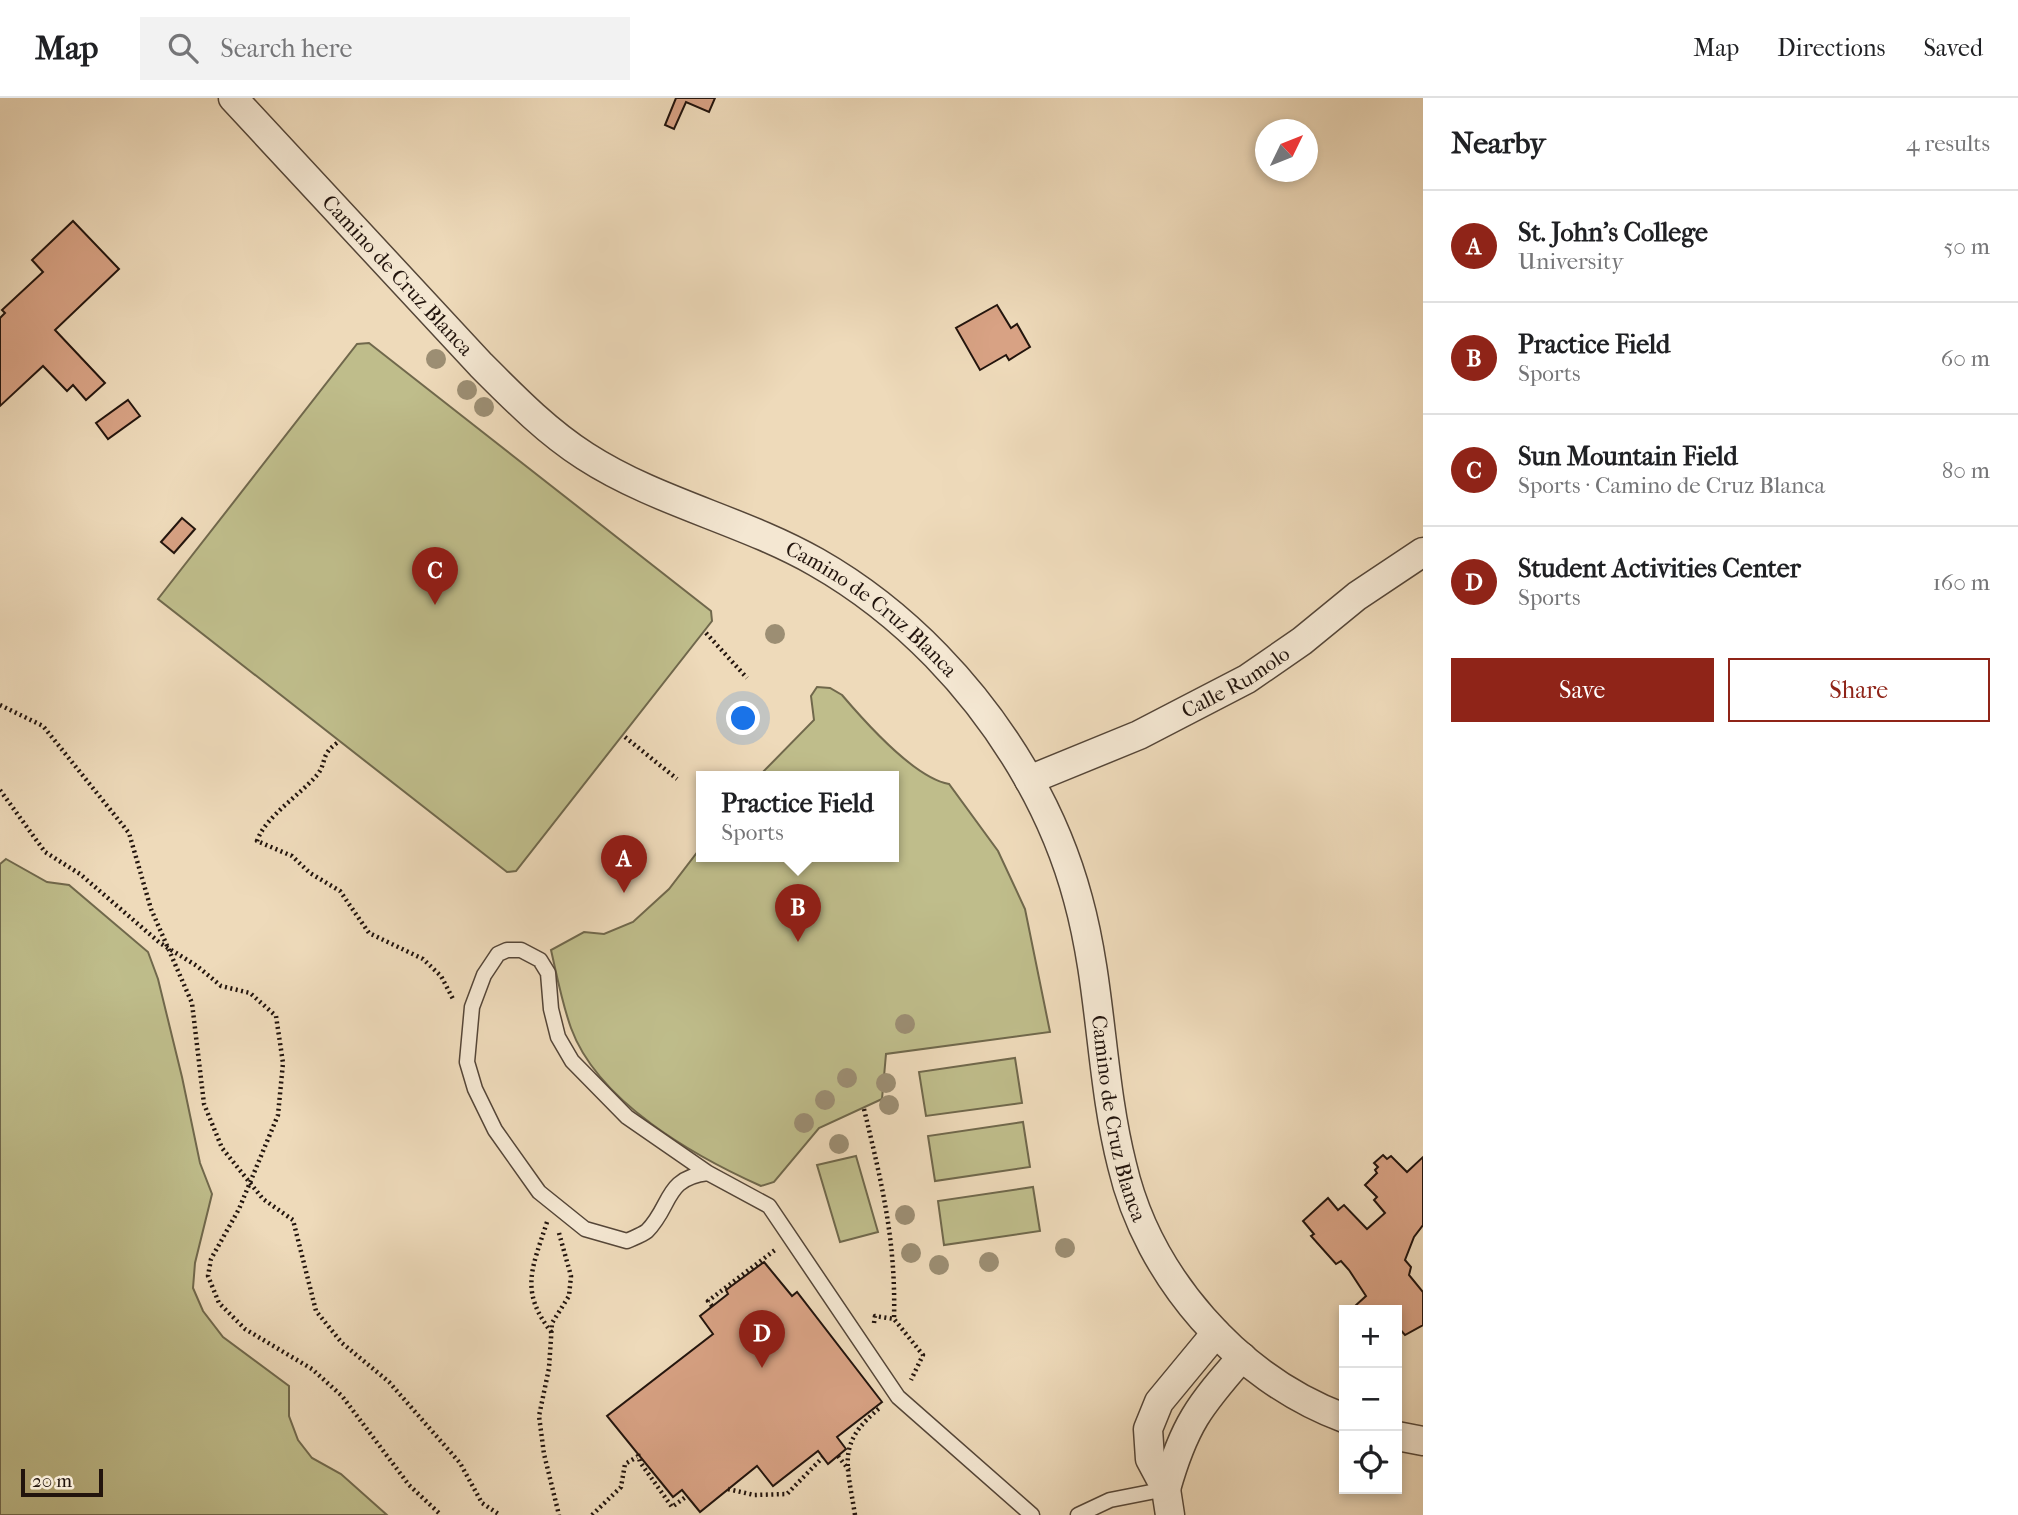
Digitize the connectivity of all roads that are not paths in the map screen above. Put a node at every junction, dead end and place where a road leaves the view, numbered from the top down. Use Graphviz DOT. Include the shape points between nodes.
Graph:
graph roads {
  1 [pos="233,98"];
  2 [pos="1423,552"];
  3 [pos="1029,780"];
  4 [pos="708,1173"];
  5 [pos="1228,1344"];
  6 [pos="1339,1416"];
  7 [pos="1402,1437"];
  8 [pos="1423,1441"];
  9 [pos="1168,1502"];
  10 [pos="1032,1515"];
  11 [pos="1078,1515"];
  1 -- 3 [label="street, Camino de Cruz Blanca" via="521,405 584,455 614,472 759,532 862,592 935,654 993,722"];
  2 -- 3 [label="street, Calle Rumolo" via="1247,679 1139,735"];
  3 -- 5 [label="street, Camino de Cruz Blanca" via="1078,898 1129,1191 1162,1263 1199,1315"];
  4 -- 4 [label="lane" via="627,1117 572,1061 558,1037 548,974 540,960 521,950 498,954 472,1007 467,1062 495,1130 539,1192 585,1229 627,1241 646,1231 670,1192 688,1175"];
  4 -- 10 [label="lane" via="769,1206 898,1397"];
  5 -- 6 [label="street, Camino de Cruz Blanca" via="1298,1395"];
  5 -- 9 [label="street" via="1159,1402 1147,1429 1150,1459"];
  7 -- 8 [label="street"];
  9 -- 11 [label="lane" via="1111,1500"];
}
